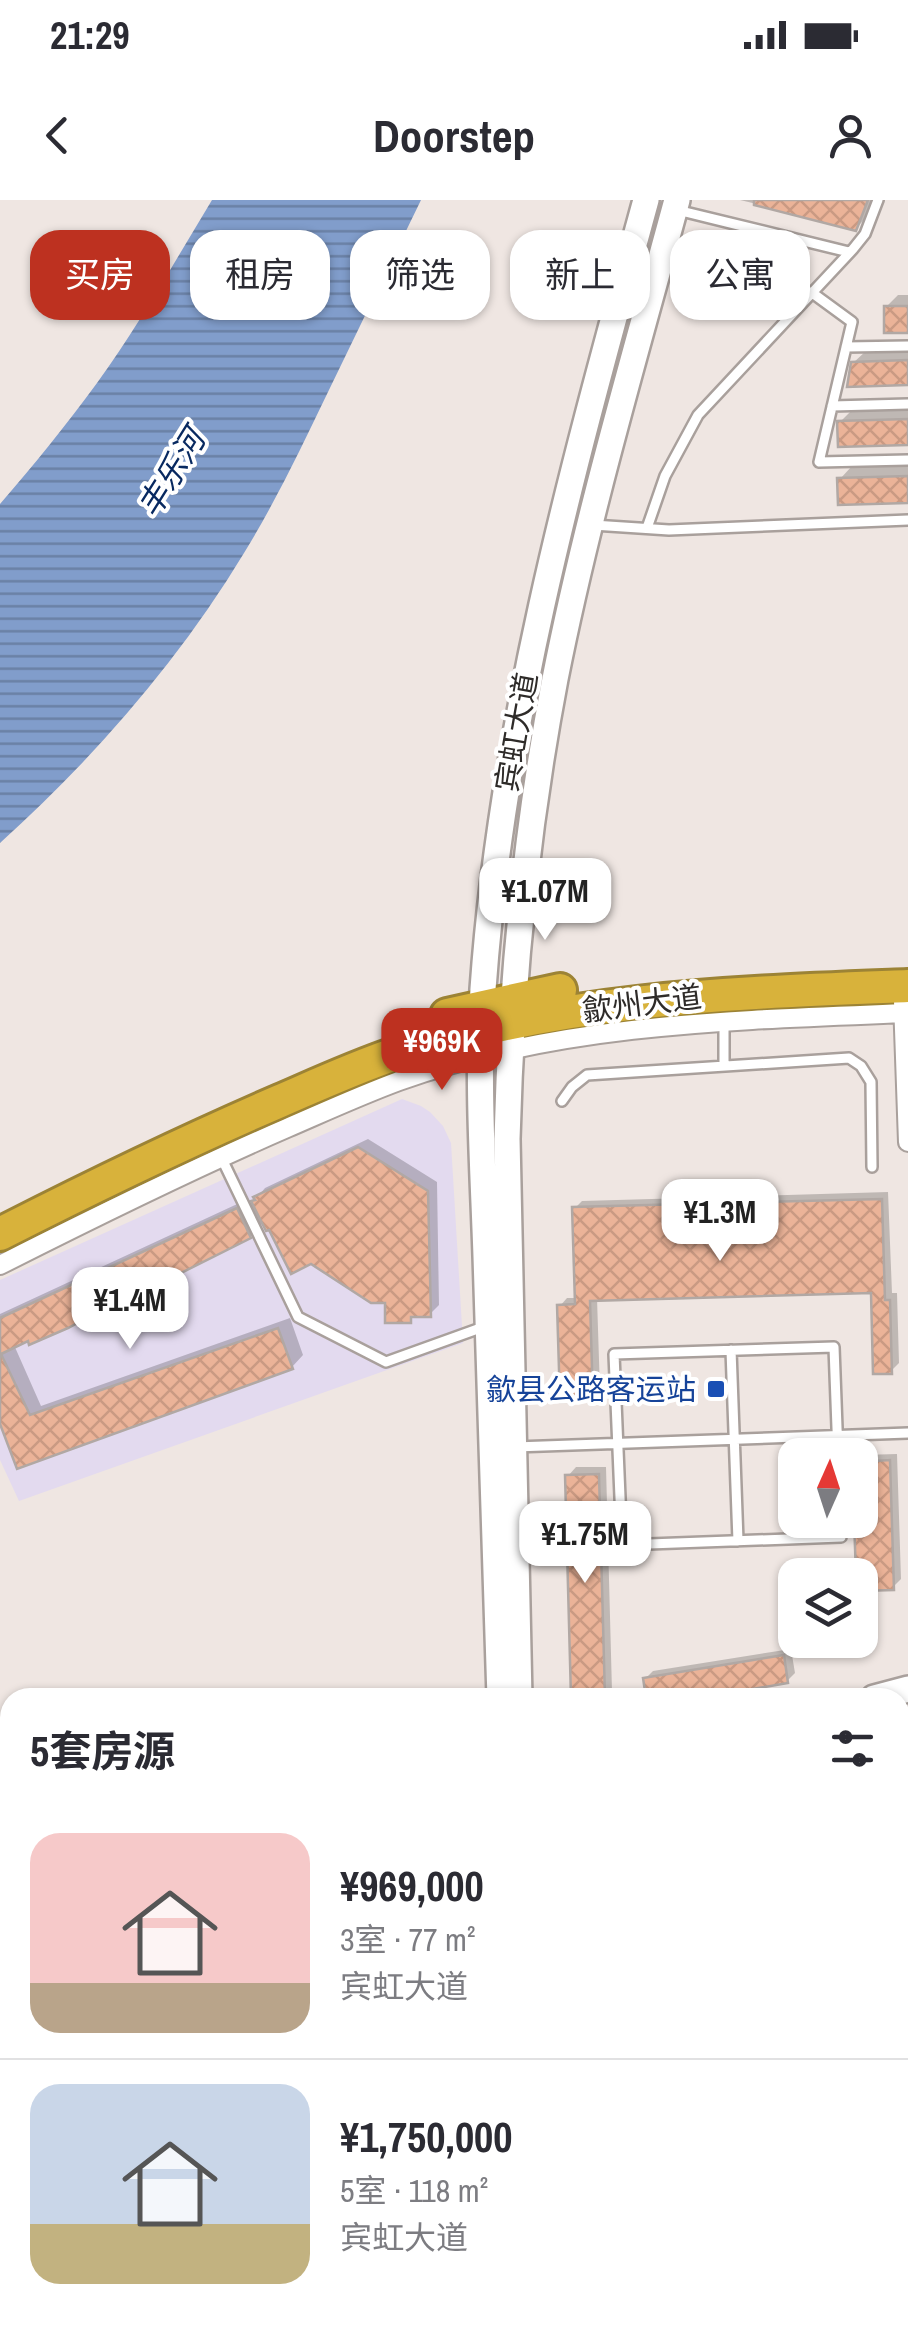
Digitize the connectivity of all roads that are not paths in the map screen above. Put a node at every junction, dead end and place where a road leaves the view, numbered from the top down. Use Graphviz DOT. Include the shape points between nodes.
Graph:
graph roads {
  1 [pos="646,200"];
  2 [pos="878,200"];
  3 [pos="676,205"];
  4 [pos="850,252"];
  5 [pos="811,292"];
  6 [pos="908,346"];
  7 [pos="846,347"];
  8 [pos="908,404"];
  9 [pos="832,406"];
  10 [pos="908,460"];
  11 [pos="908,520"];
  12 [pos="590,525"];
  13 [pos="647,528"];
  14 [pos="906,992"];
  15 [pos="724,1021"];
  16 [pos="496,1028"];
  17 [pos="724,1066"];
  18 [pos="562,1101"];
  19 [pos="908,1142"];
  20 [pos="221,1158"];
  21 [pos="872,1167"];
  22 [pos="0,1208"];
  23 [pos="0,1234"];
  24 [pos="0,1264"];
  25 [pos="488,1326"];
  26 [pos="731,1350"];
  27 [pos="908,1433"];
  28 [pos="838,1435"];
  29 [pos="734,1439"];
  30 [pos="618,1444"];
  31 [pos="512,1447"];
  32 [pos="816,1538"];
  33 [pos="738,1541"];
  34 [pos="500,1688"];
  35 [pos="519,1688"];
  1 -- 16 [label="main road, 宾虹大道" via="587,413 514,736 496,861"];
  2 -- 4 [label="lane"];
  3 -- 4 [label="lane"];
  3 -- 12 [label="main road, 宾虹大道"];
  4 -- 5 [label="lane"];
  5 -- 7 [label="lane" via="852,322"];
  5 -- 13 [label="lane" via="698,416 665,476"];
  6 -- 7 [label="lane"];
  7 -- 9 [label="lane"];
  8 -- 9 [label="lane"];
  9 -- 10 [label="lane" via="820,462"];
  11 -- 13 [label="lane"];
  12 -- 13 [label="lane"];
  12 -- 16 [label="main road, 宾虹大道" via="544,741"];
  14 -- 15 [label="street"];
  14 -- 16 [label="highway, 歙州大道" via="672,997"];
  14 -- 19 [label="street"];
  15 -- 16 [label="street" via="626,1030"];
  15 -- 17 [label="lane"];
  16 -- 20 [label="street" via="400,1081"];
  16 -- 22 [label="highway, 歙州大道" via="383,1034"];
  16 -- 23 [label="highway, 歙州大道" via="391,1055 295,1094"];
  16 -- 25 [label="main road, 宾虹大道"];
  16 -- 31 [label="main road, 宾虹大道" via="507,1139"];
  17 -- 18 [label="lane" via="586,1076"];
  17 -- 21 [label="lane" via="855,1061 871,1082"];
  20 -- 24 [label="street"];
  20 -- 25 [label="lane" via="298,1318 386,1362"];
  25 -- 34 [label="main road, 宾虹大道"];
  26 -- 28 [label="lane" via="834,1347"];
  26 -- 29 [label="lane"];
  26 -- 30 [label="lane" via="614,1354"];
  27 -- 28 [label="lane"];
  28 -- 29 [label="lane"];
  29 -- 30 [label="lane"];
  29 -- 33 [label="lane"];
  30 -- 31 [label="lane"];
  30 -- 33 [label="lane" via="622,1545"];
  31 -- 35 [label="main road, 宾虹大道"];
  32 -- 33 [label="lane"];
}
